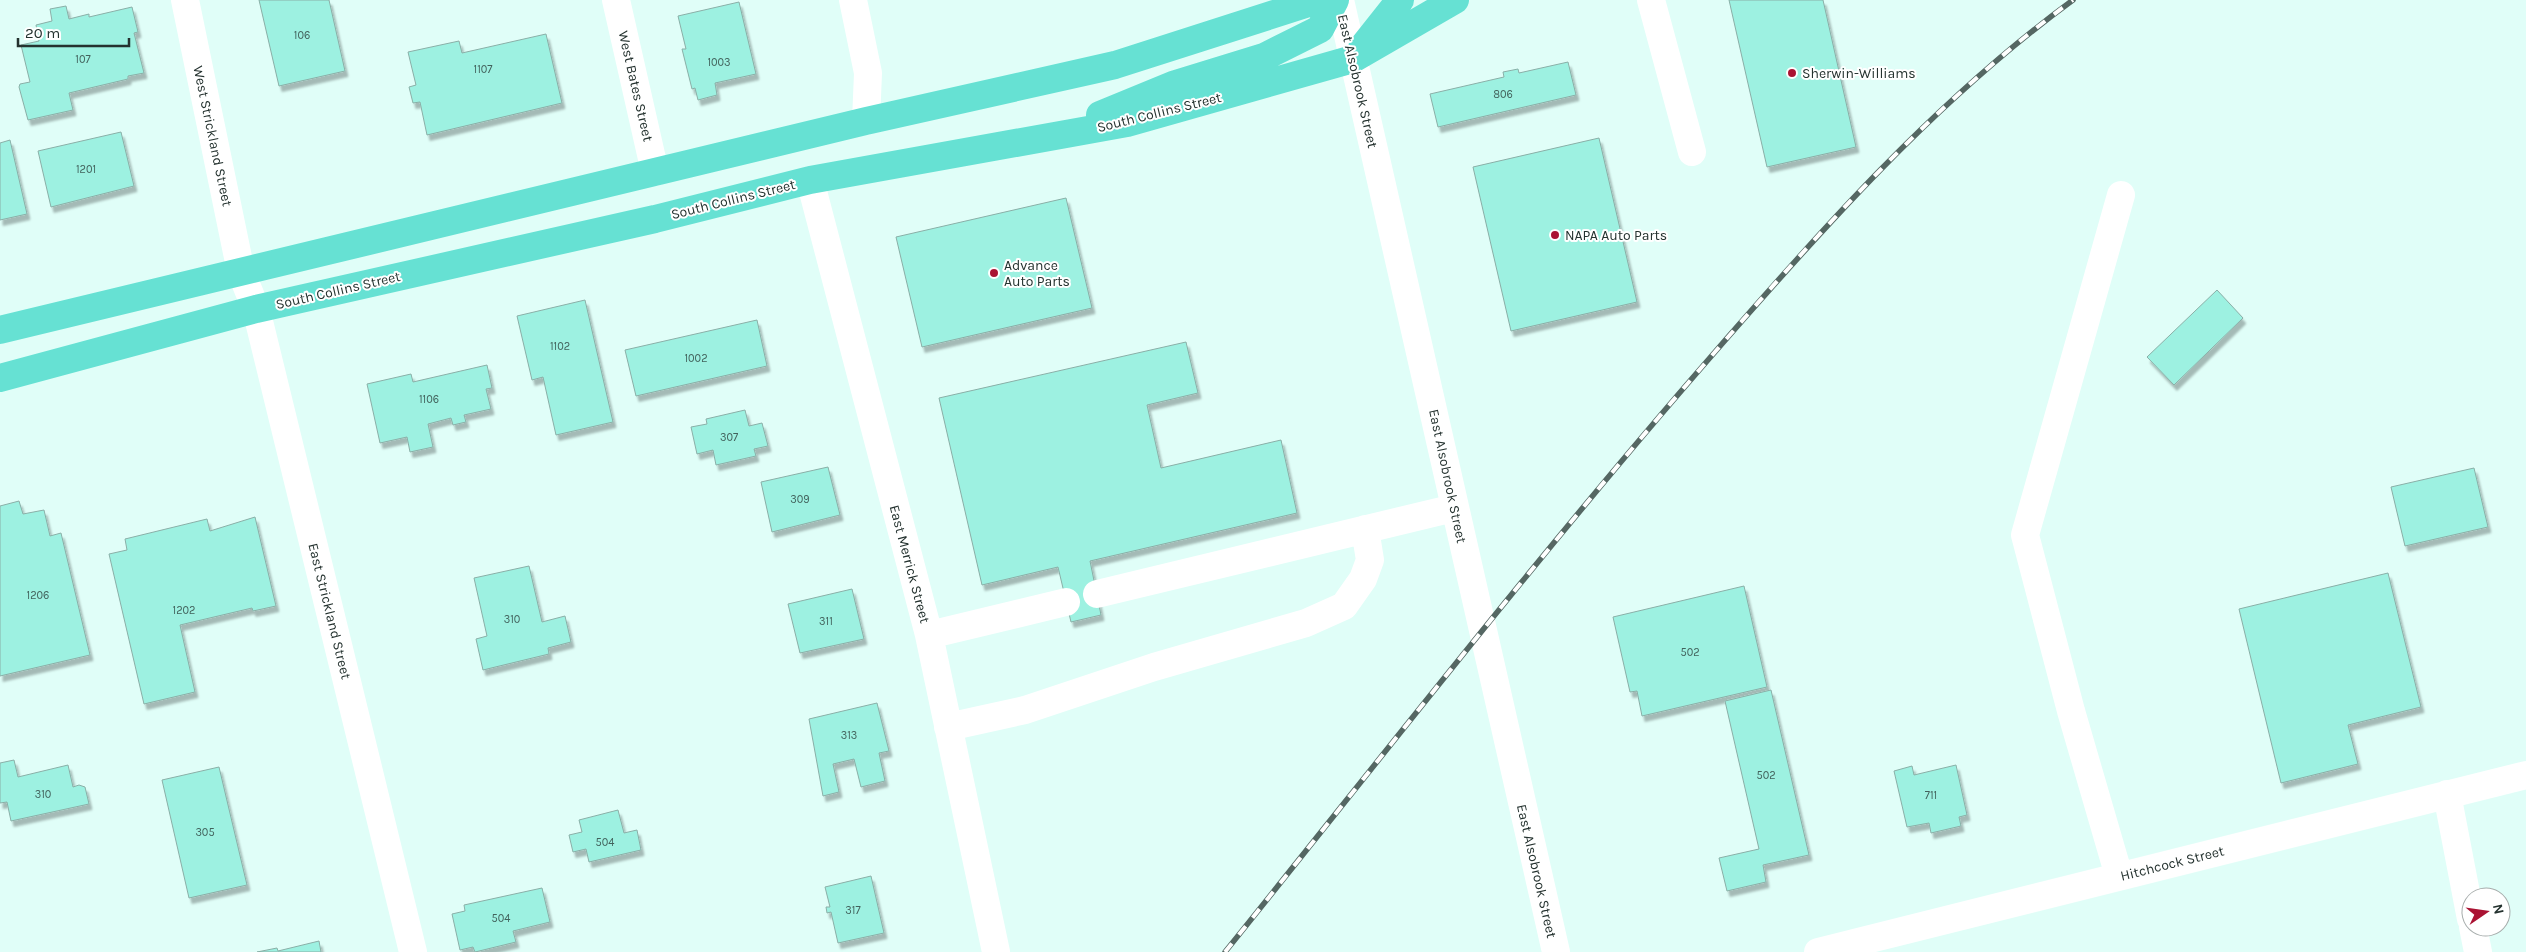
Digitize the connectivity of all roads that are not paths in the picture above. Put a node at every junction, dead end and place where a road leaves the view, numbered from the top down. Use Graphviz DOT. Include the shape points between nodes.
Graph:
graph roads {
  1 [pos="185,0"];
  2 [pos="616,0"];
  3 [pos="853,0"];
  4 [pos="1318,0"];
  5 [pos="1335,0"];
  6 [pos="1340,0"];
  7 [pos="1400,0"];
  8 [pos="1455,0"];
  9 [pos="1650,0"];
  10 [pos="1353,59"];
  11 [pos="866,120"];
  12 [pos="1046,138"];
  13 [pos="1692,152"];
  14 [pos="655,172"];
  15 [pos="810,180"];
  16 [pos="2121,195"];
  17 [pos="241,272"];
  18 [pos="256,309"];
  19 [pos="0,330"];
  20 [pos="0,378"];
  21 [pos="1454,508"];
  22 [pos="1366,530"];
  23 [pos="1097,594"];
  24 [pos="1066,602"];
  25 [pos="928,635"];
  26 [pos="948,727"];
  27 [pos="2526,775"];
  28 [pos="2447,794"];
  29 [pos="2119,876"];
  30 [pos="2465,887"];
  31 [pos="2474,937"];
  32 [pos="413,952"];
  33 [pos="996,952"];
  34 [pos="1556,952"];
  35 [pos="1818,952"];
  36 [pos="2478,952"];
  1 -- 17 [label="street, West Strickland Street"];
  2 -- 14 [label="street, West Bates Street"];
  3 -- 11 [label="street" via="868,73"];
  4 -- 11 [label="main road" via="1115,65"];
  5 -- 12 [label="main road" via="1320,29 1264,57 1173,85"];
  6 -- 10 [label="street, East Alsobrook Street"];
  7 -- 10 [label="main road"];
  8 -- 10 [label="main road, South Collins Street"];
  9 -- 13 [label="street"];
  10 -- 12 [label="main road, South Collins Street" via="1127,123"];
  10 -- 21 [label="street, East Alsobrook Street"];
  11 -- 14 [label="main road"];
  12 -- 15 [label="main road, South Collins Street"];
  14 -- 17 [label="main road"];
  15 -- 18 [label="main road, South Collins Street" via="654,219"];
  15 -- 25 [label="street, East Merrick Street"];
  16 -- 29 [label="street" via="2025,535"];
  17 -- 18 [label="street, East Strickland Street"];
  17 -- 19 [label="main road"];
  18 -- 20 [label="main road, South Collins Street"];
  18 -- 32 [label="street, East Strickland Street"];
  21 -- 22 [label="street"];
  21 -- 34 [label="street, East Alsobrook Street"];
  22 -- 23 [label="street"];
  22 -- 26 [label="street" via="1370,560 1363,579 1344,606 1306,623 1154,667 1025,710"];
  24 -- 25 [label="street"];
  25 -- 26 [label="street, East Merrick Street"];
  26 -- 33 [label="street, East Merrick Street"];
  27 -- 28 [label="street, Hitchcock Street"];
  28 -- 29 [label="street, Hitchcock Street"];
  28 -- 30 [label="street"];
  29 -- 35 [label="street, Hitchcock Street"];
  31 -- 36 [label="street"];
}
